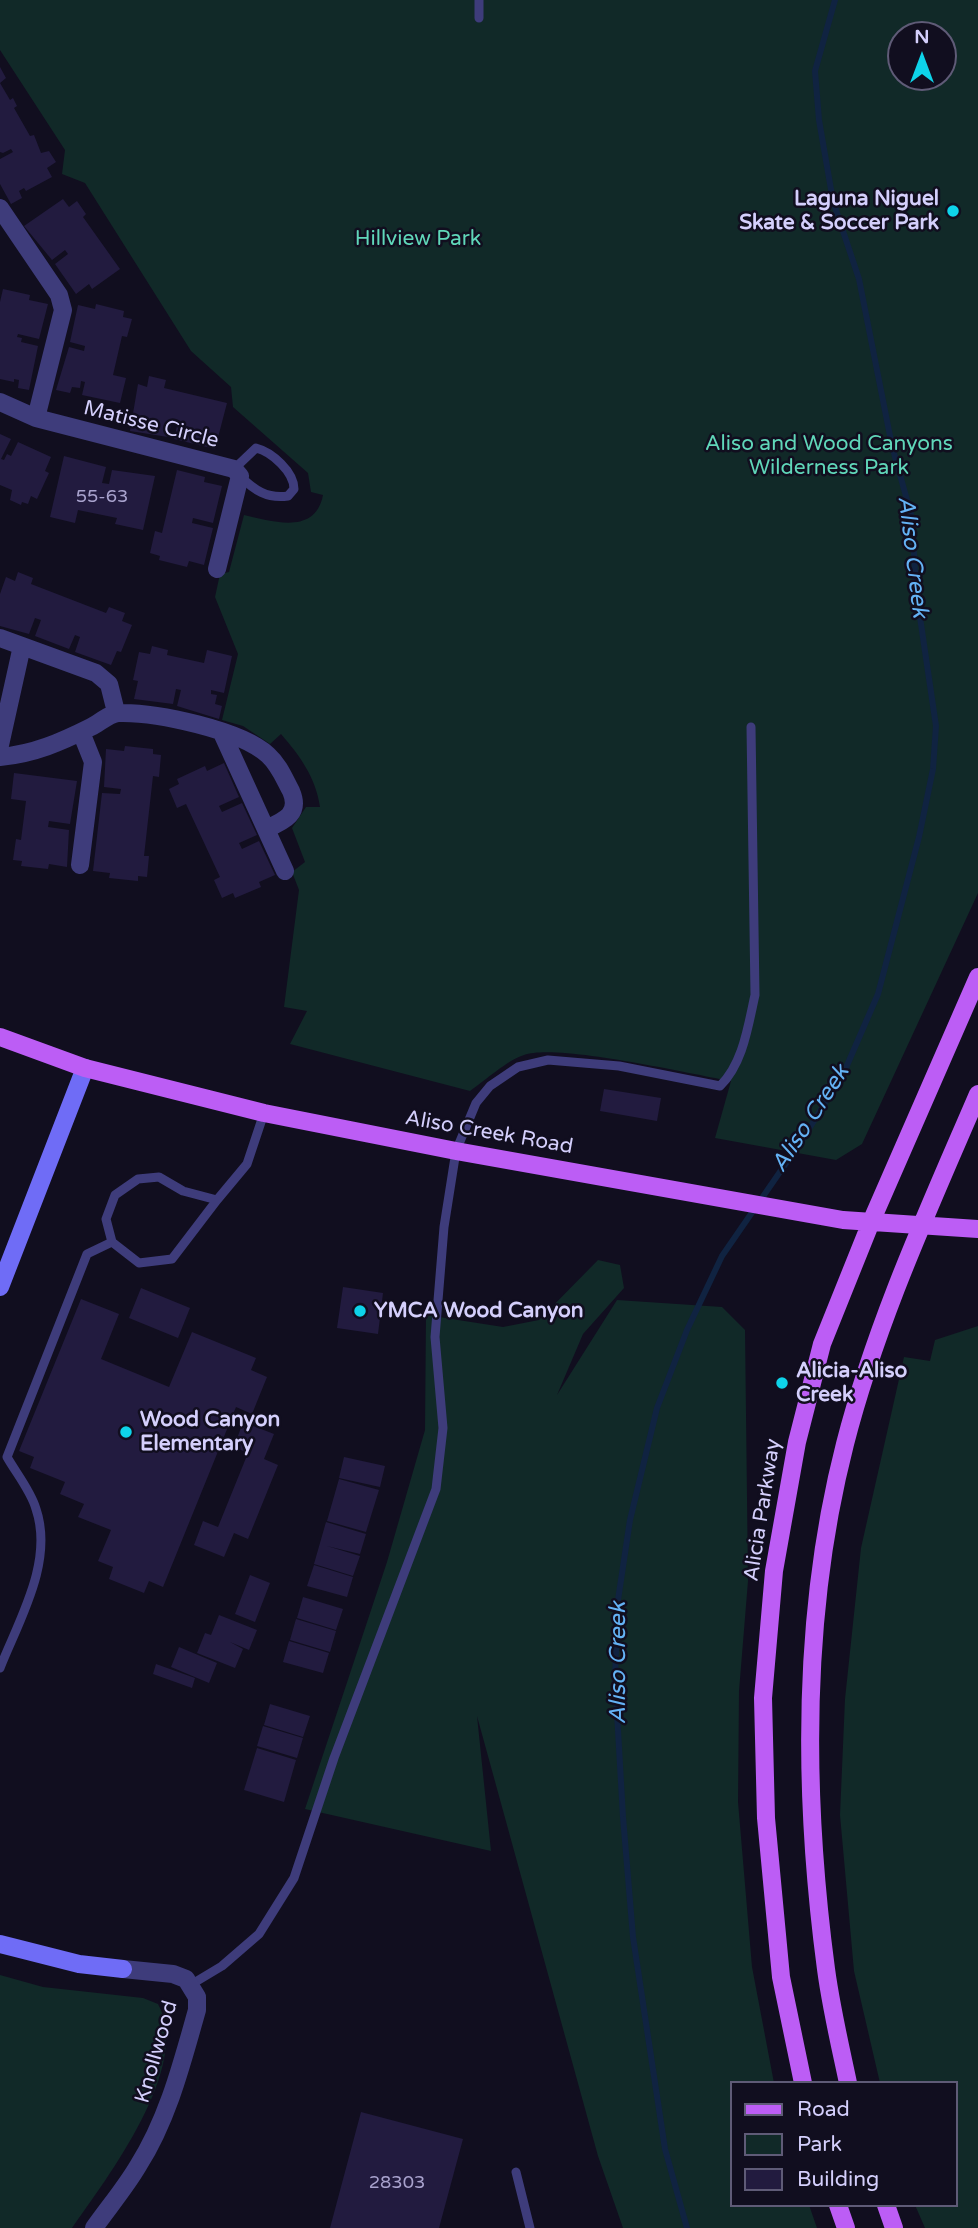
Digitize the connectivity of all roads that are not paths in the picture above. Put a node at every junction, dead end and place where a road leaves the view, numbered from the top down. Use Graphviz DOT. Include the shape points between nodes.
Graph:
graph roads {
  1 [pos="479,0"];
  2 [pos="479,18"];
  3 [pos="0,208"];
  4 [pos="0,402"];
  5 [pos="36,418"];
  6 [pos="237,472"];
  7 [pos="217,569"];
  8 [pos="0,638"];
  9 [pos="22,646"];
  10 [pos="116,712"];
  11 [pos="751,727"];
  12 [pos="81,732"];
  13 [pos="222,733"];
  14 [pos="0,745"];
  15 [pos="0,757"];
  16 [pos="266,829"];
  17 [pos="80,865"];
  18 [pos="285,871"];
  19 [pos="978,977"];
  20 [pos="0,1037"];
  21 [pos="85,1068"];
  22 [pos="978,1094"];
  23 [pos="264,1113"];
  24 [pos="456,1152"];
  25 [pos="217,1200"];
  26 [pos="871,1222"];
  27 [pos="922,1225"];
  28 [pos="978,1229"];
  29 [pos="112,1242"];
  30 [pos="0,1287"];
  31 [pos="0,1668"];
  32 [pos="0,1944"];
  33 [pos="123,1969"];
  34 [pos="192,1984"];
  35 [pos="803,2081"];
  36 [pos="848,2081"];
  37 [pos="516,2172"];
  38 [pos="839,2207"];
  39 [pos="887,2207"];
  40 [pos="94,2228"];
  41 [pos="530,2228"];
  42 [pos="846,2228"];
  43 [pos="894,2228"];
  1 -- 2 [label="lane"];
  3 -- 5 [label="street" via="59,295 63,310"];
  4 -- 5 [label="street, Matisse Circle"];
  5 -- 6 [label="street, Matisse Circle"];
  6 -- 6 [label="lane" via="252,489 266,495 288,496 294,489 289,474 265,450 256,448"];
  6 -- 7 [label="street"];
  8 -- 9 [label="street"];
  9 -- 10 [label="street" via="96,673 109,684"];
  9 -- 14 [label="street"];
  10 -- 12 [label="street"];
  10 -- 13 [label="street"];
  11 -- 24 [label="lane" via="755,995 730,1076 720,1086 570,1060 517,1067 478,1101"];
  12 -- 15 [label="street" via="45,749"];
  12 -- 17 [label="street" via="93,762"];
  13 -- 16 [label="street"];
  13 -- 16 [label="street" via="252,744 268,756 293,797 293,813"];
  16 -- 18 [label="street"];
  19 -- 26 [label="main road, Alicia Parkway"];
  20 -- 21 [label="main road, Aliso Creek Road"];
  21 -- 23 [label="main road, Aliso Creek Road"];
  21 -- 30 [label="main road"];
  22 -- 27 [label="main road"];
  23 -- 24 [label="main road, Aliso Creek Road"];
  23 -- 25 [label="lane" via="247,1164"];
  24 -- 26 [label="main road, Aliso Creek Road"];
  24 -- 34 [label="lane" via="435,1337 443,1428 436,1489 334,1758 294,1878 259,1934 222,1966"];
  25 -- 29 [label="lane" via="172,1259 139,1263"];
  25 -- 29 [label="lane" via="183,1191 159,1177 138,1179 115,1195 106,1219"];
  26 -- 27 [label="main road, Aliso Creek Road"];
  26 -- 35 [label="main road, Alicia Parkway" via="821,1344 797,1442 774,1571 763,1698 766,1818 781,1977"];
  27 -- 28 [label="main road, Aliso Creek Road"];
  27 -- 36 [label="main road" via="880,1328 845,1444 817,1592 809,1687 813,1812 826,1969"];
  29 -- 31 [label="lane" via="87,1254 7,1457 36,1508 40,1533 37,1574"];
  32 -- 33 [label="main road, Knollwood" via="79,1964"];
  33 -- 34 [label="street, Knollwood" via="173,1975"];
  34 -- 40 [label="street, Knollwood" via="197,2010 168,2104 138,2167"];
  37 -- 41 [label="lane"];
  38 -- 42 [label="main road"];
  39 -- 43 [label="main road"];
}
